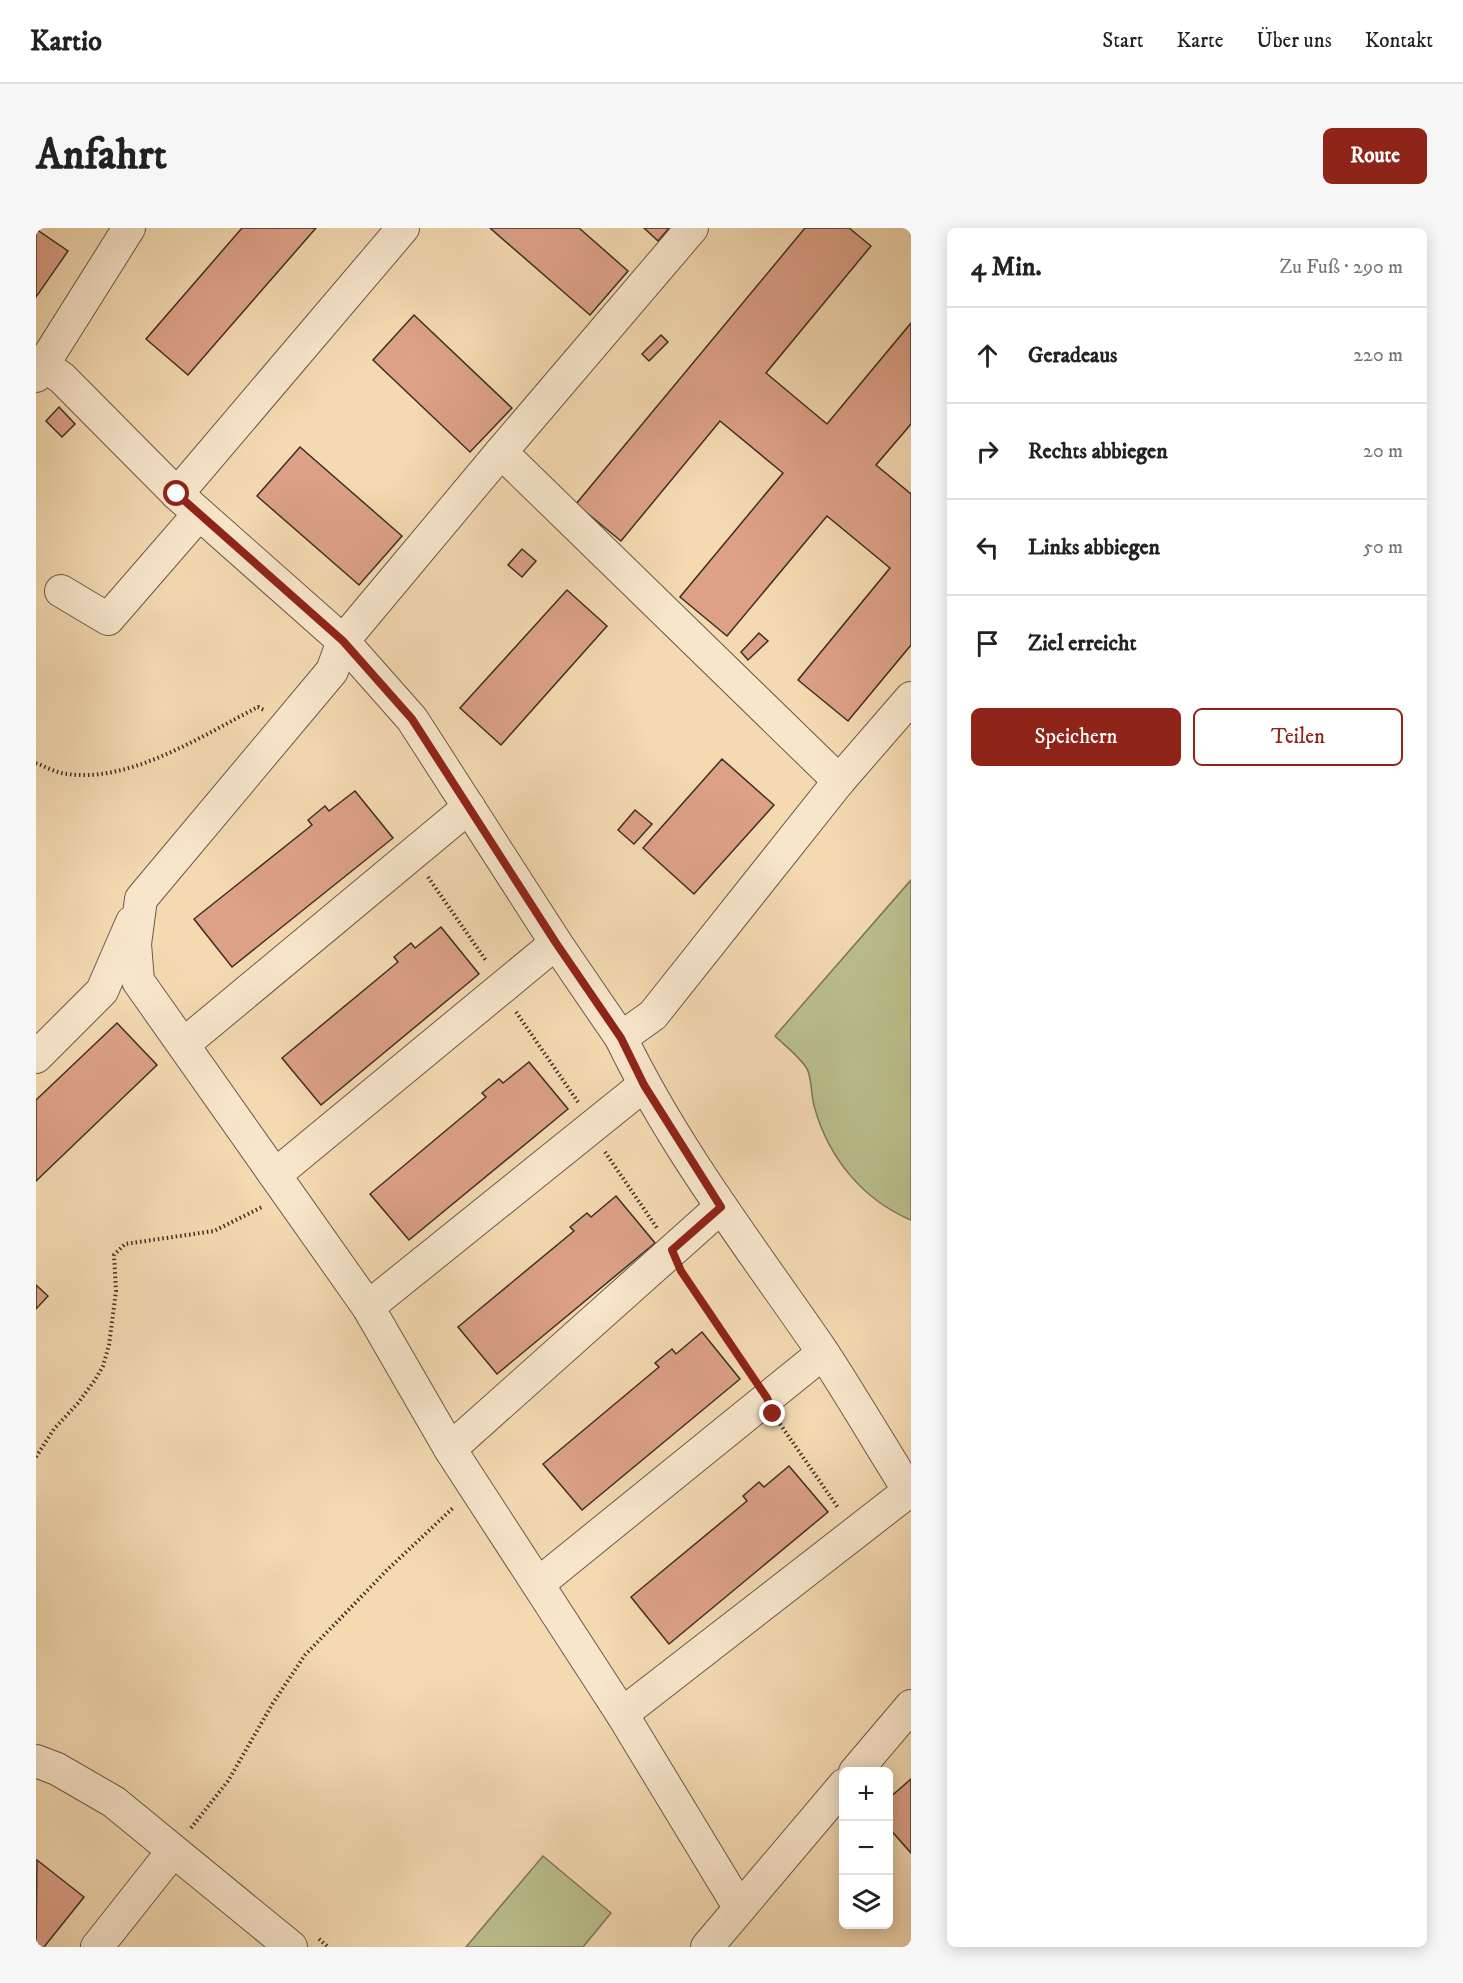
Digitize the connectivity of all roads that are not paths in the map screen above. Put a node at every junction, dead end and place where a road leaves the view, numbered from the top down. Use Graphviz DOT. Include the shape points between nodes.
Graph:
graph roads {
  1 [pos="129,228"];
  2 [pos="403,228"];
  3 [pos="692,228"];
  4 [pos="40,370"];
  5 [pos="501,452"];
  6 [pos="188,504"];
  7 [pos="61,591"];
  8 [pos="343,641"];
  9 [pos="911,698"];
  10 [pos="838,781"];
  11 [pos="468,807"];
  12 [pos="141,899"];
  13 [pos="556,943"];
  14 [pos="621,1038"];
  15 [pos="184,1044"];
  16 [pos="36,1057"];
  17 [pos="644,1085"];
  18 [pos="281,1183"];
  19 [pos="721,1207"];
  20 [pos="368,1307"];
  21 [pos="823,1353"];
  22 [pos="450,1449"];
  23 [pos="910,1492"];
  24 [pos="538,1584"];
  25 [pos="911,1706"];
  26 [pos="622,1714"];
  27 [pos="36,1761"];
  28 [pos="859,1767"];
  29 [pos="839,1790"];
  30 [pos="173,1851"];
  31 [pos="739,1908"];
  32 [pos="97,1947"];
  33 [pos="291,1947"];
  34 [pos="707,1947"];
  1 -- 4 [label="street"];
  2 -- 6 [label="street"];
  3 -- 5 [label="street"];
  4 -- 6 [label="street" via="62,378"];
  5 -- 8 [label="street"];
  5 -- 10 [label="street"];
  6 -- 7 [label="street" via="108,619"];
  6 -- 8 [label="street"];
  8 -- 11 [label="street" via="412,719"];
  8 -- 12 [label="street" via="332,671"];
  9 -- 10 [label="street"];
  10 -- 14 [label="street" via="653,1015"];
  11 -- 13 [label="street"];
  11 -- 15 [label="street"];
  12 -- 15 [label="street" via="135,944 138,981"];
  12 -- 16 [label="street" via="102,992"];
  13 -- 14 [label="street"];
  13 -- 18 [label="street"];
  14 -- 17 [label="street"];
  15 -- 18 [label="street"];
  17 -- 19 [label="street"];
  17 -- 20 [label="street"];
  18 -- 20 [label="street"];
  19 -- 21 [label="street"];
  19 -- 22 [label="street"];
  20 -- 22 [label="street"];
  21 -- 23 [label="street"];
  21 -- 24 [label="street"];
  22 -- 24 [label="street"];
  23 -- 26 [label="street"];
  24 -- 26 [label="street"];
  25 -- 28 [label="street"];
  26 -- 31 [label="street"];
  27 -- 30 [label="street" via="114,1803"];
  29 -- 31 [label="street"];
  30 -- 32 [label="street"];
  30 -- 33 [label="street"];
  31 -- 34 [label="street"];
}
